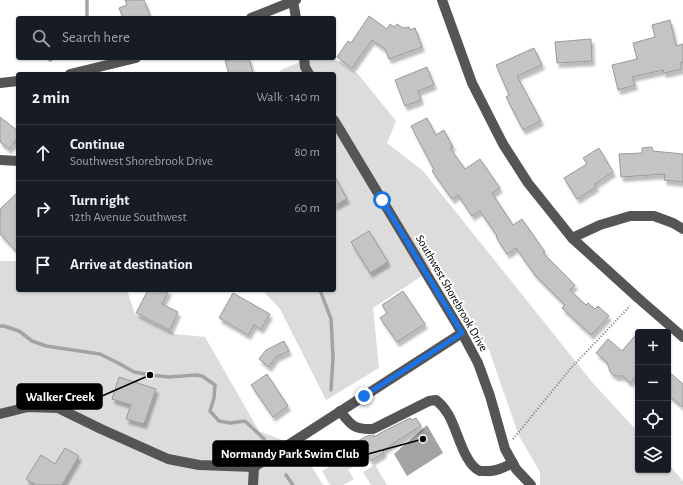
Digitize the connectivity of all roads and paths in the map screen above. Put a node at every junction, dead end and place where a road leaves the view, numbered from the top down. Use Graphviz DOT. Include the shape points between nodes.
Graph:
graph roads {
  1 [pos="294,0"];
  2 [pos="442,0"];
  3 [pos="256,16"];
  4 [pos="296,16"];
  5 [pos="128,60"];
  6 [pos="304,60"];
  7 [pos="78,72"];
  8 [pos="308,72"];
  9 [pos="16,81"];
  10 [pos="0,83"];
  11 [pos="336,123"];
  12 [pos="0,160"];
  13 [pos="16,161"];
  14 [pos="683,229"];
  15 [pos="572,238"];
  16 [pos="638,298"];
  17 [pos="462,333"];
  18 [pos="683,337"];
  19 [pos="340,411"];
  20 [pos="0,414"];
  21 [pos="505,449"];
  22 [pos="512,463"];
  23 [pos="254,467"];
  24 [pos="253,485"];
  25 [pos="531,485"];
  1 -- 3 [label="street"];
  1 -- 4 [label="street"];
  2 -- 15 [label="street" via="472,83 503,144 528,183"];
  5 -- 7 [label="street"];
  6 -- 8 [label="street"];
  9 -- 10 [label="street"];
  11 -- 17 [label="street, Southwest Shorebrook Drive"];
  12 -- 13 [label="street"];
  14 -- 15 [label="street" via="654,216 630,216 600,224"];
  15 -- 16 [label="street"];
  16 -- 18 [label="street"];
  16 -- 21 [label="path" via="571,368"];
  17 -- 19 [label="street"];
  17 -- 21 [label="street, Southwest Shorebrook Drive" via="478,363"];
  19 -- 22 [label="street" via="351,425 363,430 373,429 429,401 436,400 449,415 471,464 480,471 490,471 500,470"];
  19 -- 23 [label="street"];
  20 -- 23 [label="street" via="28,407 58,408 168,459 199,465"];
  21 -- 22 [label="street, Southwest Shorebrook Drive"];
  22 -- 25 [label="street, Southwest Shorebrook Drive"];
  23 -- 24 [label="street"];
}
